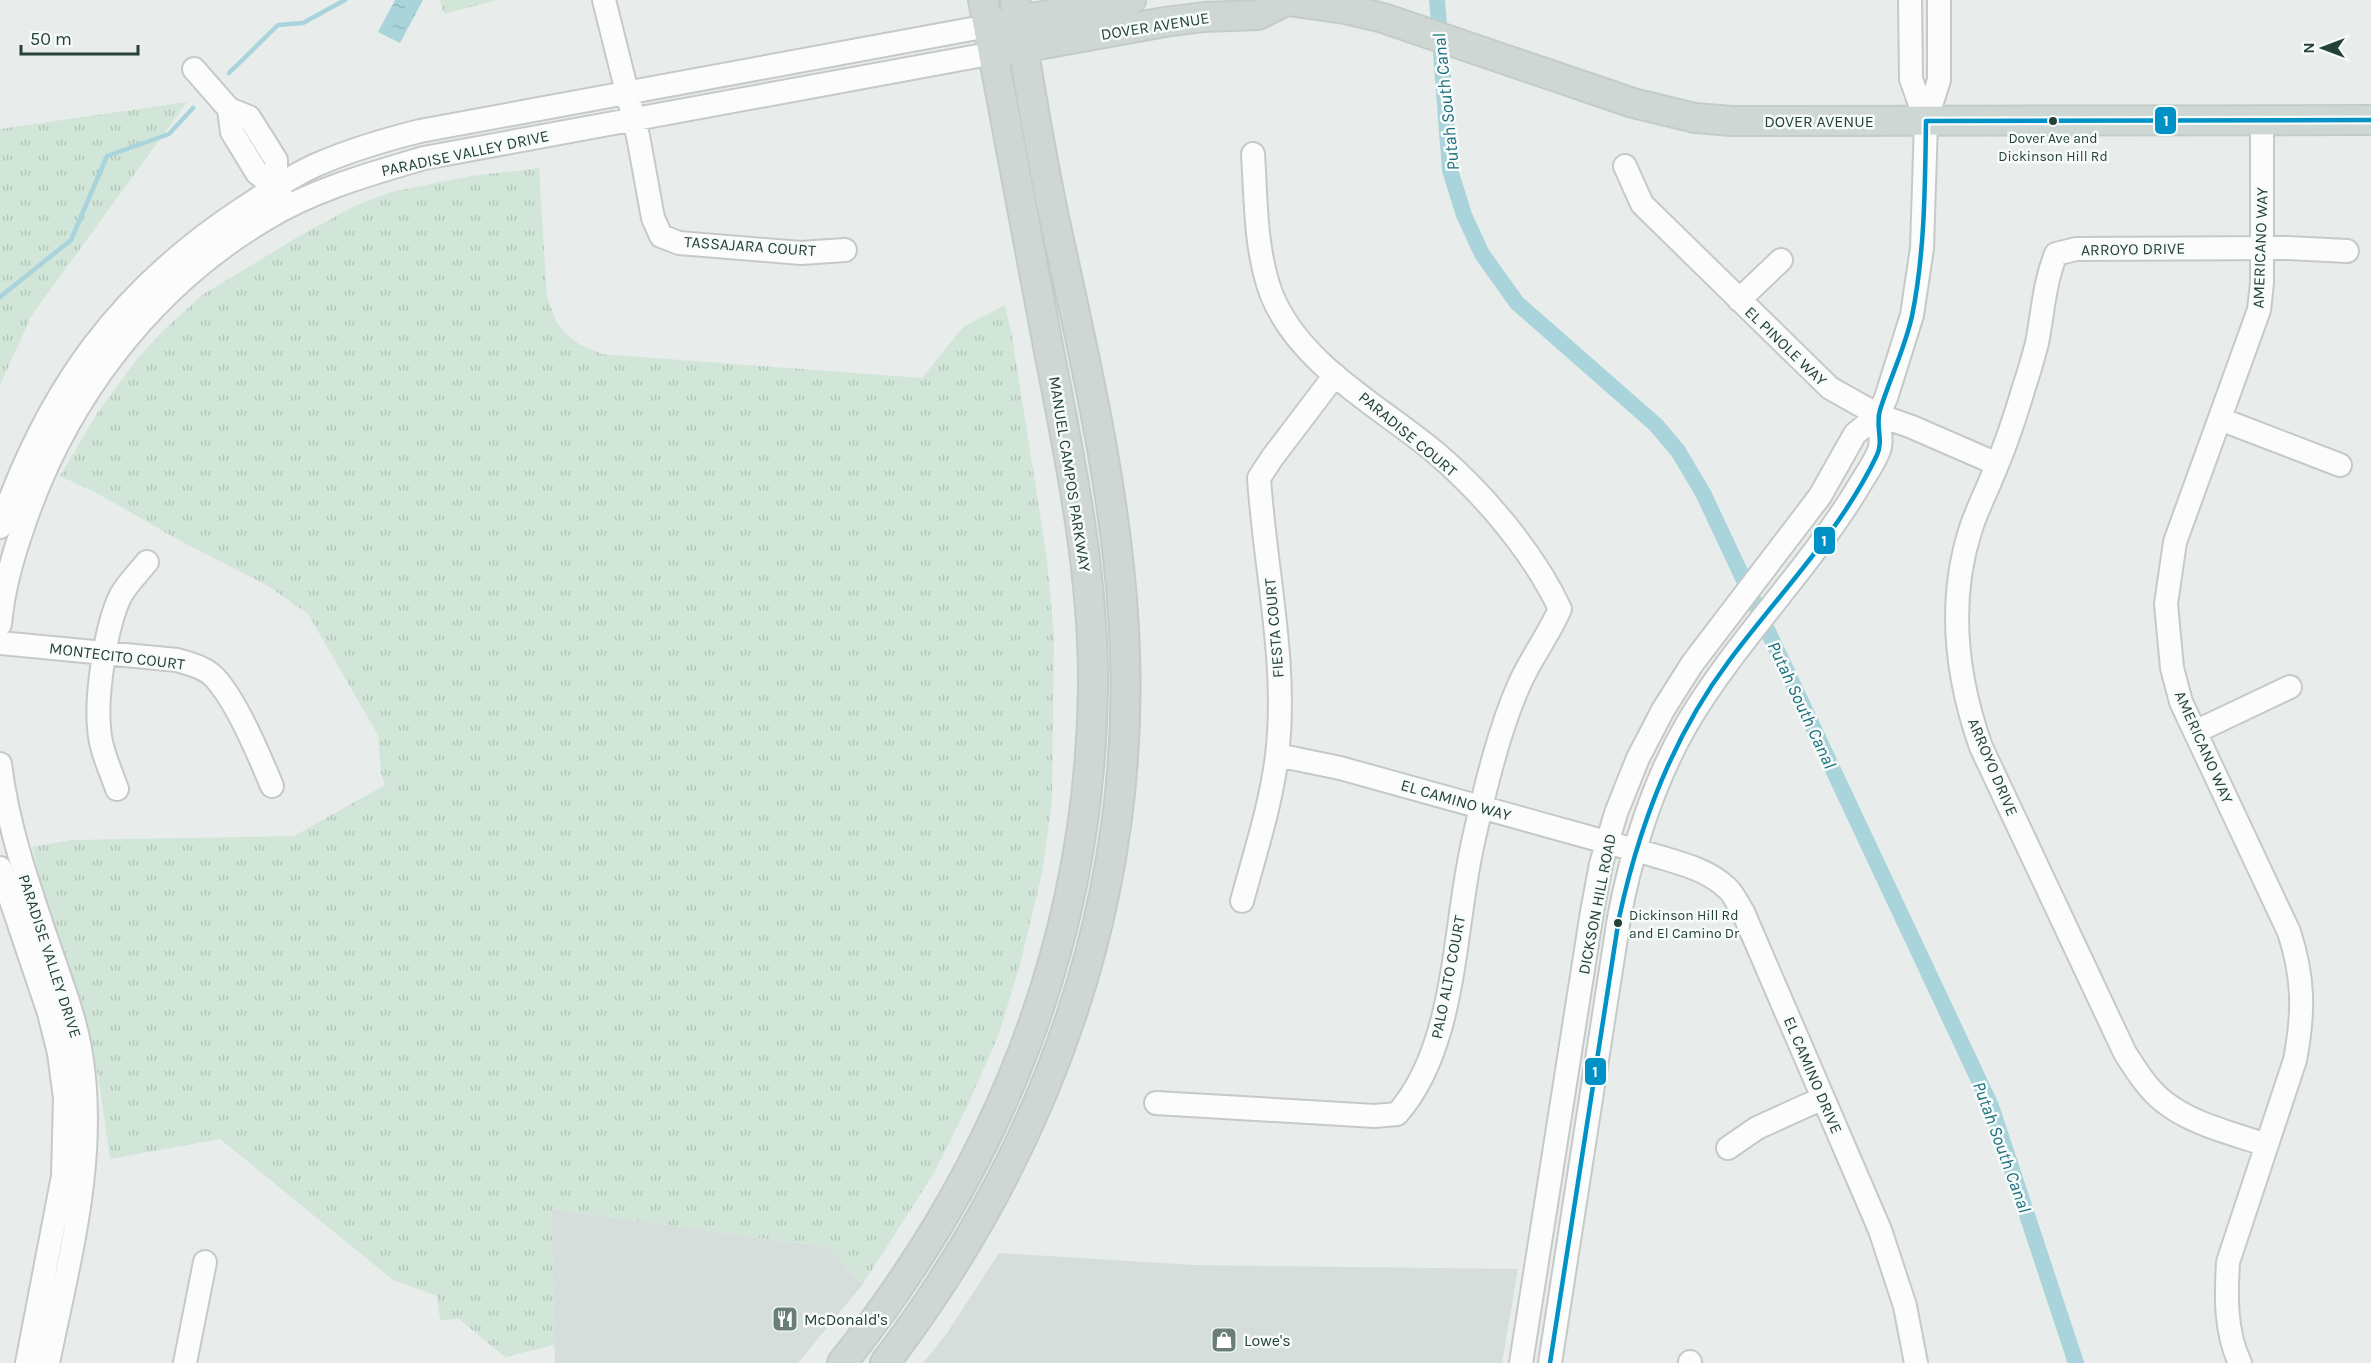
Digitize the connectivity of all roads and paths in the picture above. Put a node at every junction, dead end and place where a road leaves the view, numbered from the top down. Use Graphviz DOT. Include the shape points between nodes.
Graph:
graph roads {
  1 [pos="604,0"];
  2 [pos="1131,0"];
  3 [pos="1284,0"];
  4 [pos="1910,0"];
  5 [pos="1939,0"];
  6 [pos="1019,23"];
  7 [pos="988,26"];
  8 [pos="194,69"];
  9 [pos="627,92"];
  10 [pos="633,118"];
  11 [pos="2262,120"];
  12 [pos="2371,120"];
  13 [pos="1926,121"];
  14 [pos="1253,154"];
  15 [pos="1625,166"];
  16 [pos="282,197"];
  17 [pos="2262,248"];
  18 [pos="845,249"];
  19 [pos="2348,251"];
  20 [pos="1781,260"];
  21 [pos="1739,300"];
  22 [pos="1335,375"];
  23 [pos="1878,415"];
  24 [pos="2220,419"];
  25 [pos="1997,464"];
  26 [pos="2340,465"];
  27 [pos="0,527"];
  28 [pos="147,562"];
  29 [pos="0,624"];
  30 [pos="0,643"];
  31 [pos="106,653"];
  32 [pos="2290,687"];
  33 [pos="2195,732"];
  34 [pos="1277,755"];
  35 [pos="0,764"];
  36 [pos="272,786"];
  37 [pos="117,789"];
  38 [pos="1482,807"];
  39 [pos="1608,842"];
  40 [pos="1634,850"];
  41 [pos="0,868"];
  42 [pos="1242,901"];
  43 [pos="1823,1098"];
  44 [pos="1156,1103"];
  45 [pos="2266,1145"];
  46 [pos="1728,1148"];
  47 [pos="205,1262"];
  48 [pos="34,1363"];
  49 [pos="185,1363"];
  50 [pos="842,1363"];
  51 [pos="885,1363"];
  52 [pos="1521,1363"];
  53 [pos="1550,1363"];
  54 [pos="1916,1363"];
  55 [pos="2240,1363"];
  1 -- 9 [label="street, TASSAJARA COURT"];
  2 -- 6 [label="main road, DOVER AVENUE"];
  3 -- 6 [label="main road, DOVER AVENUE" via="1258,15 1165,22"];
  3 -- 13 [label="main road, DOVER AVENUE" via="1383,18 1633,103 1695,118"];
  4 -- 13 [label="street, DICKSON HILL ROAD" via="1911,80"];
  5 -- 13 [label="street, DICKSON HILL ROAD" via="1939,80"];
  6 -- 7 [label="main road, PARADISE VALLEY DRIVE"];
  6 -- 51 [label="main road, MANUEL CAMPOS PARKWAY" via="1114,520 1125,631 1126,690 1117,816 1096,933 1078,998 1028,1131 972,1237"];
  7 -- 9 [label="street, PARADISE VALLEY DRIVE"];
  7 -- 10 [label="street, PARADISE VALLEY DRIVE"];
  7 -- 50 [label="main road, MANUEL CAMPOS PARKWAY" via="1083,545 1093,687 1084,811 1063,927 1047,988 1014,1079 942,1221 882,1312"];
  8 -- 16 [label="street" via="229,109 249,117 276,160"];
  9 -- 10 [label="street, TASSAJARA COURT"];
  9 -- 16 [label="street, PARADISE VALLEY DRIVE" via="420,131 367,145 314,165"];
  10 -- 16 [label="street, PARADISE VALLEY DRIVE" via="424,158"];
  10 -- 18 [label="street, TASSAJARA COURT" via="660,236 679,243 801,253"];
  11 -- 12 [label="main road, DOVER AVENUE"];
  11 -- 13 [label="main road, DOVER AVENUE"];
  11 -- 17 [label="street, AMERICANO WAY"];
  13 -- 23 [label="street, DICKSON HILL ROAD" via="1922,248 1912,315"];
  14 -- 22 [label="street, PARADISE COURT" via="1259,244 1272,295 1289,328 1312,356"];
  15 -- 21 [label="street, EL PINOLE WAY" via="1642,204"];
  16 -- 27 [label="street, PARADISE VALLEY DRIVE" via="219,224 136,295 110,324 60,393 36,436"];
  16 -- 29 [label="street, PARADISE VALLEY DRIVE" via="265,219 230,242 150,312 78,405 34,492 7,582"];
  17 -- 19 [label="street"];
  17 -- 24 [label="street, AMERICANO WAY" via="2259,310"];
  17 -- 25 [label="street, ARROYO DRIVE" via="2076,249 2055,254 2036,344"];
  20 -- 21 [label="street, EL PINOLE WAY"];
  21 -- 23 [label="street, EL PINOLE WAY" via="1830,388"];
  22 -- 34 [label="street, FIESTA COURT" via="1259,478 1279,668"];
  22 -- 38 [label="street, PARADISE COURT" via="1437,454 1471,487 1535,566 1560,609 1518,687"];
  23 -- 25 [label="street, EL PINOLE WAY"];
  23 -- 39 [label="street, DICKSON HILL ROAD" via="1855,434 1820,496 1692,664 1638,758"];
  23 -- 40 [label="street, DICKSON HILL ROAD" via="1880,448 1842,513 1713,682 1687,724 1664,769"];
  24 -- 26 [label="street"];
  24 -- 33 [label="street, AMERICANO WAY" via="2175,542 2166,604 2172,668 2181,702"];
  25 -- 45 [label="street, ARROYO DRIVE" via="1971,529 1958,600 1961,677 1981,747 2109,1020 2142,1080 2163,1102 2185,1115"];
  28 -- 31 [label="street" via="121,595"];
  30 -- 31 [label="street, MONTECITO COURT"];
  31 -- 36 [label="street, MONTECITO COURT" via="177,660 214,676 258,751"];
  31 -- 37 [label="street" via="99,727"];
  32 -- 33 [label="street"];
  33 -- 45 [label="street, AMERICANO WAY" via="2299,961 2302,1026 2295,1060"];
  34 -- 38 [label="street, EL CAMINO WAY"];
  34 -- 42 [label="street, FIESTA COURT"];
  35 -- 48 [label="street, PARADISE VALLEY DRIVE" via="18,857 70,1008 86,1096 85,1177"];
  38 -- 39 [label="street, EL CAMINO WAY"];
  38 -- 44 [label="street, PALO ALTO COURT" via="1441,1028 1428,1066 1411,1098 1397,1114 1375,1116"];
  39 -- 40 [label="street, EL CAMINO WAY"];
  39 -- 52 [label="street, DICKSON HILL ROAD" via="1592,912"];
  40 -- 43 [label="street, EL CAMINO DRIVE" via="1689,866 1728,889 1743,912"];
  40 -- 53 [label="street, DICKSON HILL ROAD" via="1619,918"];
  41 -- 48 [label="street, PARADISE VALLEY DRIVE" via="49,1013 65,1098 63,1176"];
  43 -- 46 [label="street" via="1757,1128"];
  43 -- 54 [label="street, EL CAMINO DRIVE" via="1894,1268"];
  45 -- 55 [label="street, AMERICANO WAY" via="2228,1262 2228,1326"];
  47 -- 49 [label="street"];
}
